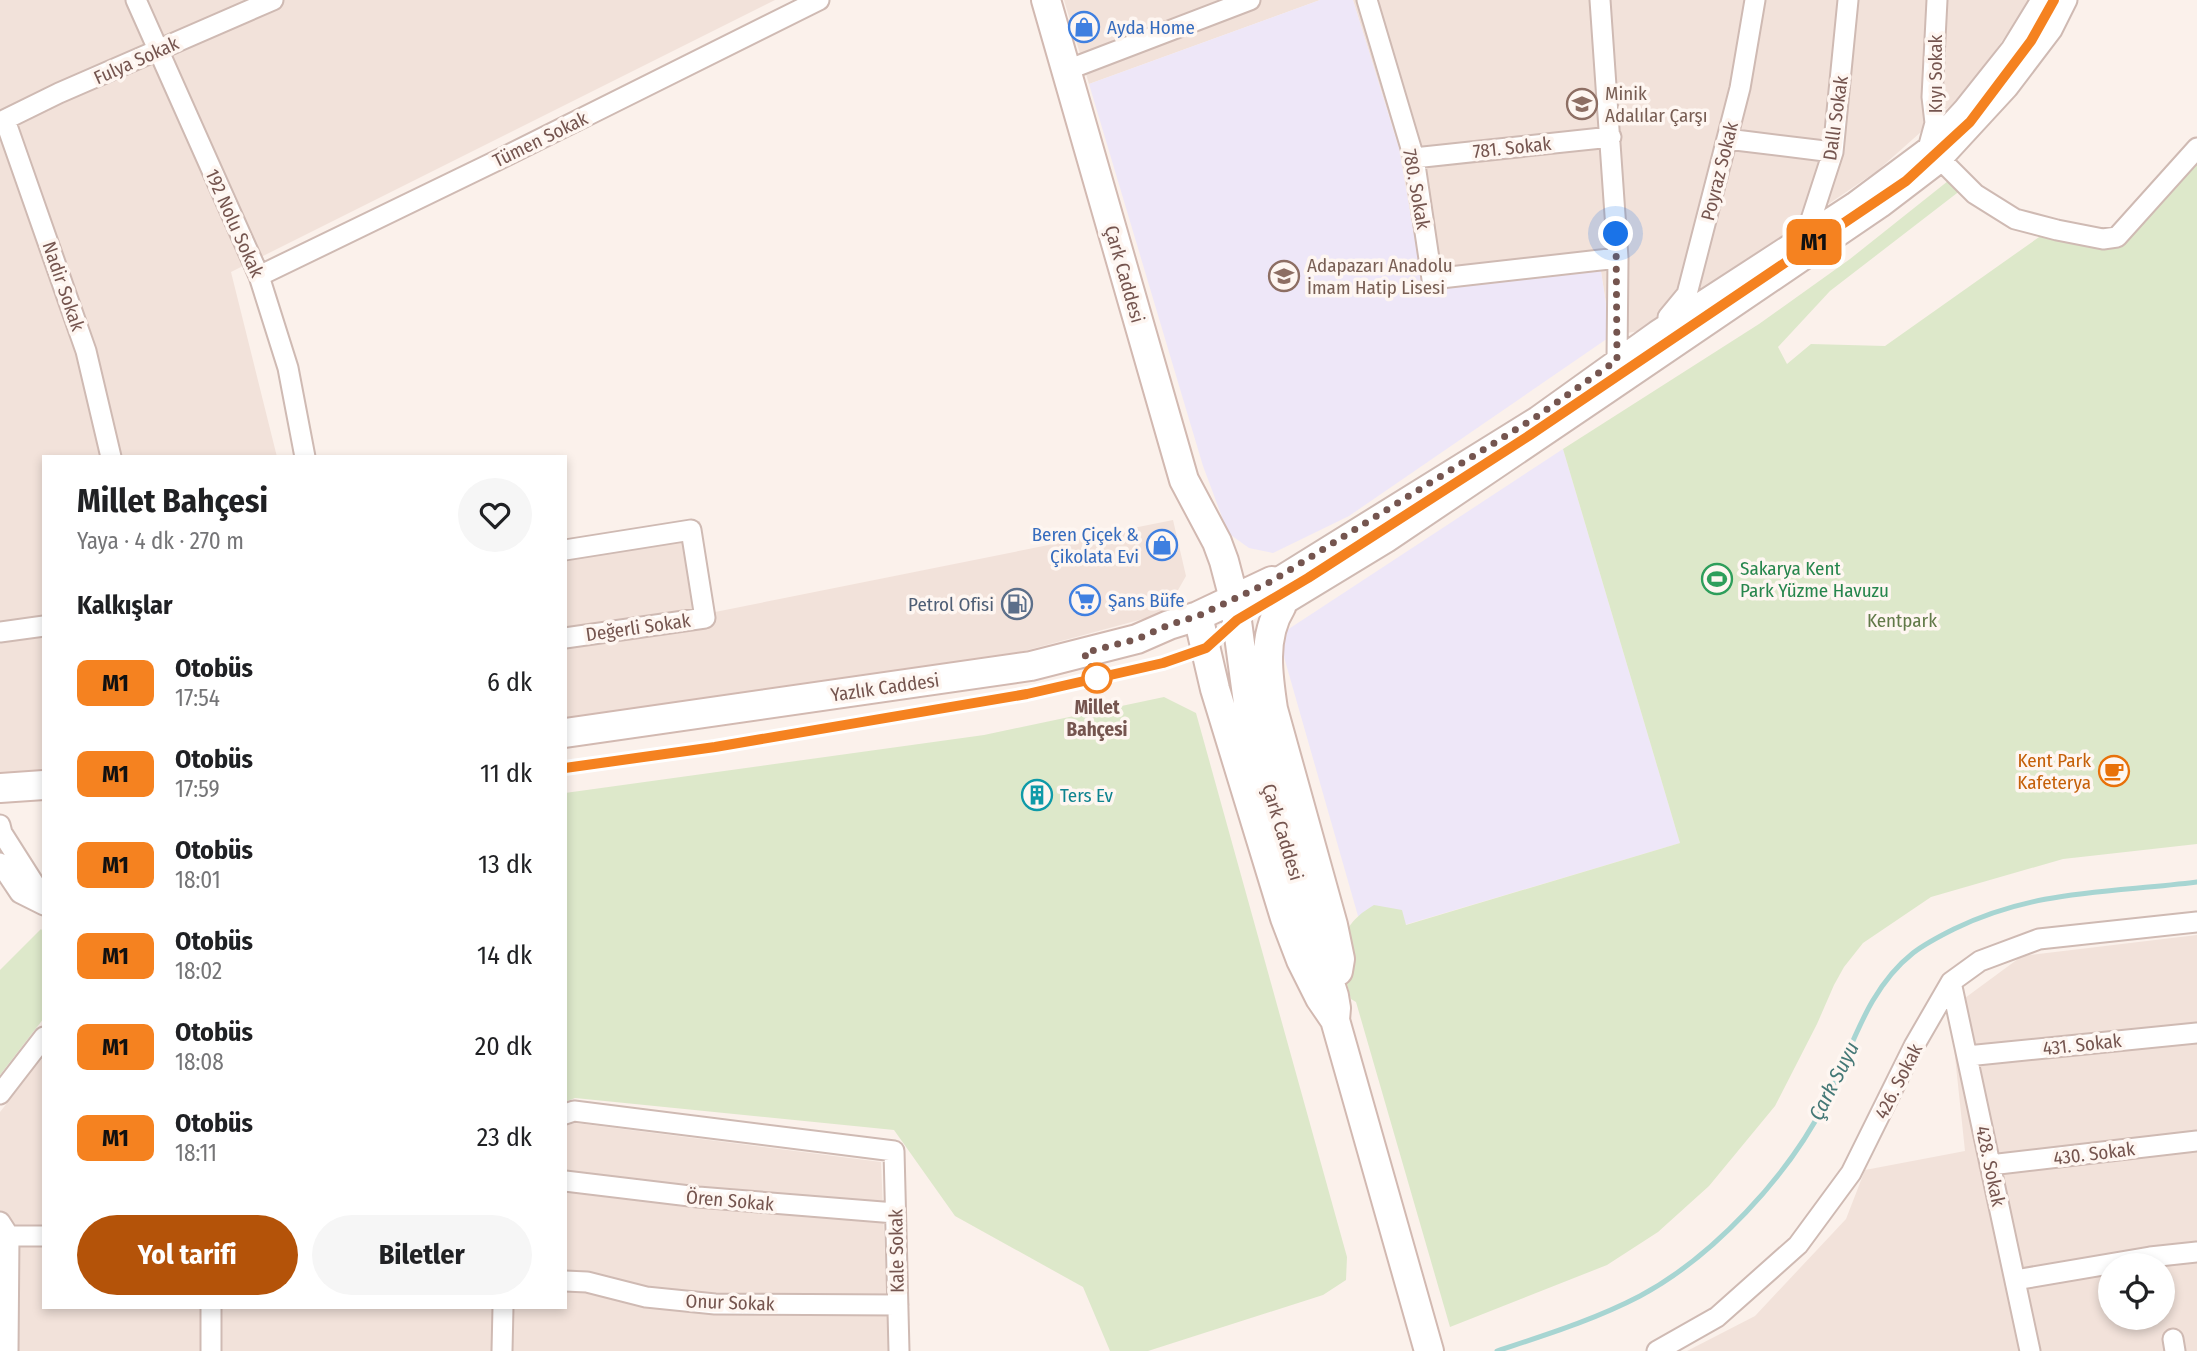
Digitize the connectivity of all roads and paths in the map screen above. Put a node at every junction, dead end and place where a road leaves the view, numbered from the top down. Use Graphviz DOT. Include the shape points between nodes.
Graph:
graph roads {
  1 [pos="136,0"];
  2 [pos="273,0"];
  3 [pos="819,0"];
  4 [pos="1046,0"];
  5 [pos="1250,0"];
  6 [pos="1367,0"];
  7 [pos="1600,0"];
  8 [pos="1755,0"];
  9 [pos="1848,0"];
  10 [pos="1937,0"];
  11 [pos="2041,0"];
  12 [pos="2067,0"];
  13 [pos="798,5"];
  14 [pos="158,50"];
  15 [pos="1067,70"];
  16 [pos="2,121"];
  17 [pos="1611,137"];
  18 [pos="1727,139"];
  19 [pos="2197,148"];
  20 [pos="1833,152"];
  21 [pos="1935,154"];
  22 [pos="1414,158"];
  23 [pos="1807,232"];
  24 [pos="1618,258"];
  25 [pos="259,276"];
  26 [pos="1656,331"];
  27 [pos="1617,360"];
  28 [pos="111,455"];
  29 [pos="305,455"];
  30 [pos="1217,542"];
  31 [pos="567,550"];
  32 [pos="1277,594"];
  33 [pos="1235,609"];
  34 [pos="1198,616"];
  35 [pos="42,626"];
  36 [pos="0,632"];
  37 [pos="567,638"];
  38 [pos="567,733"];
  39 [pos="42,785"];
  40 [pos="0,788"];
  41 [pos="0,825"];
  42 [pos="0,863"];
  43 [pos="42,901"];
  44 [pos="42,904"];
  45 [pos="2197,922"];
  46 [pos="1951,982"];
  47 [pos="1334,1008"];
  48 [pos="2197,1033"];
  49 [pos="42,1040"];
  50 [pos="1967,1056"];
  51 [pos="0,1094"];
  52 [pos="567,1113"];
  53 [pos="2197,1141"];
  54 [pos="1990,1165"];
  55 [pos="567,1181"];
  56 [pos="895,1213"];
  57 [pos="4,1229"];
  58 [pos="42,1236"];
  59 [pos="2197,1252"];
  60 [pos="2015,1280"];
  61 [pos="567,1281"];
  62 [pos="898,1305"];
  63 [pos="211,1309"];
  64 [pos="503,1309"];
  65 [pos="1427,1343"];
  66 [pos="8,1351"];
  67 [pos="211,1351"];
  68 [pos="502,1351"];
  69 [pos="899,1351"];
  70 [pos="1657,1351"];
  71 [pos="2030,1351"];
  1 -- 14 [label="street, 192 Nolu Sokak"];
  2 -- 14 [label="street, Fulya Sokak"];
  3 -- 13 [label="street, Tümen Sokak"];
  4 -- 15 [label="main road, Çark Caddesi"];
  5 -- 15 [label="street"];
  6 -- 22 [label="street, 780. Sokak"];
  7 -- 17 [label="street"];
  8 -- 18 [label="street, Poyraz Sokak"];
  9 -- 20 [label="street, Dallı Sokak"];
  10 -- 21 [label="street, Kıyı Sokak" via="1932,97"];
  11 -- 21 [label="street"];
  12 -- 21 [label="street" via="2052,30 2008,88"];
  13 -- 25 [label="street, Tümen Sokak" via="508,155"];
  14 -- 16 [label="street, Fulya Sokak"];
  14 -- 25 [label="street, 192 Nolu Sokak"];
  15 -- 30 [label="main road, Çark Caddesi" via="1184,480"];
  16 -- 28 [label="street, Nadir Sokak" via="86,351"];
  17 -- 22 [label="street, 781. Sokak"];
  17 -- 24 [label="street"];
  18 -- 20 [label="street"];
  18 -- 26 [label="street, Poyraz Sokak" via="1687,294"];
  19 -- 21 [label="street" via="2117,237 2103,239 2015,219 1975,194"];
  20 -- 23 [label="street, Dallı Sokak"];
  21 -- 23 [label="street"];
  21 -- 32 [label="street" via="1882,207 1388,542"];
  22 -- 24 [label="street, 780. Sokak" via="1432,279"];
  23 -- 26 [label="street"];
  24 -- 27 [label="street"];
  25 -- 29 [label="street, 192 Nolu Sokak" via="288,368"];
  26 -- 27 [label="street"];
  27 -- 32 [label="street"];
  30 -- 32 [label="main road"];
  30 -- 33 [label="main road, Çark Caddesi"];
  31 -- 37 [label="street, Değerli Sokak" via="691,530 705,618"];
  32 -- 33 [label="main road"];
  32 -- 47 [label="main road" via="1268,677 1340,959"];
  33 -- 34 [label="main road"];
  33 -- 47 [label="main road, Çark Caddesi" via="1257,751"];
  34 -- 38 [label="main road, Yazlık Caddesi" via="1137,639 1031,666"];
  34 -- 47 [label="main road, Çark Caddesi" via="1215,689 1285,918 1320,998"];
  35 -- 36 [label="street"];
  39 -- 40 [label="main road"];
  41 -- 43 [label="street"];
  42 -- 44 [label="street" via="20,893"];
  45 -- 46 [label="street, 426. Sokak" via="2039,939 1980,961"];
  46 -- 50 [label="street, 428. Sokak"];
  46 -- 70 [label="street, 426. Sokak" via="1851,1173 1798,1245 1717,1317"];
  47 -- 65 [label="main road, Çark Caddesi"];
  48 -- 50 [label="street, 431. Sokak"];
  49 -- 51 [label="street"];
  50 -- 54 [label="street, 428. Sokak"];
  52 -- 56 [label="street, Kale Sokak" via="894,1151"];
  53 -- 54 [label="street, 430. Sokak"];
  54 -- 60 [label="street, 428. Sokak"];
  55 -- 56 [label="street, Ören Sokak" via="698,1198"];
  56 -- 62 [label="street, Kale Sokak"];
  57 -- 58 [label="street"];
  57 -- 66 [label="street"];
  59 -- 60 [label="street"];
  60 -- 71 [label="street, 428. Sokak"];
  61 -- 62 [label="street, Onur Sokak" via="646,1297 715,1304"];
  62 -- 69 [label="street, Kale Sokak"];
  63 -- 67 [label="street"];
  64 -- 68 [label="street"];
}
